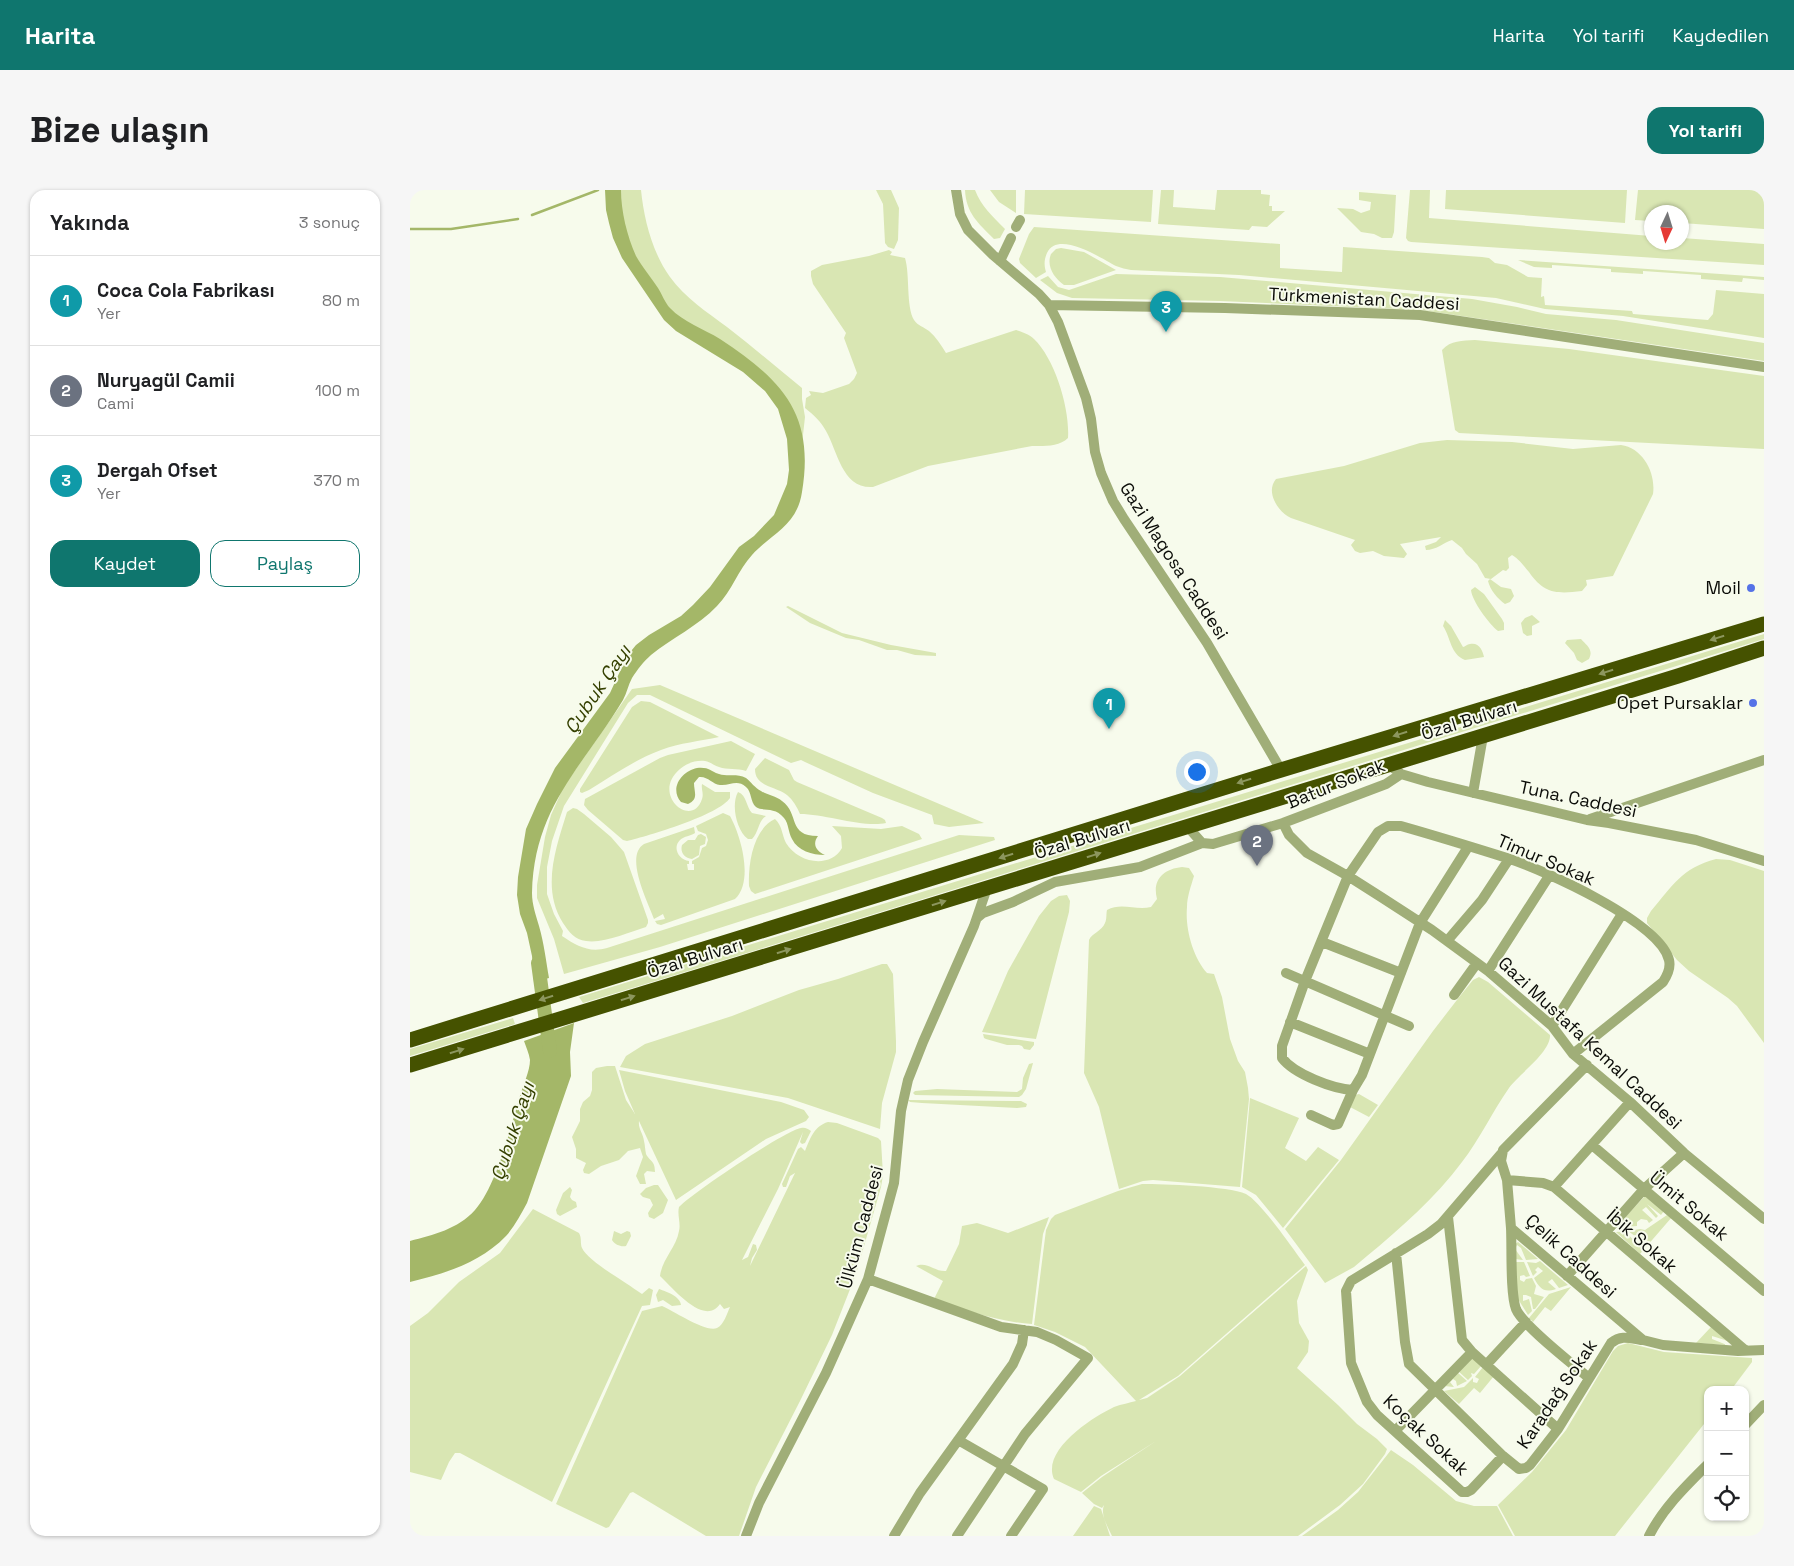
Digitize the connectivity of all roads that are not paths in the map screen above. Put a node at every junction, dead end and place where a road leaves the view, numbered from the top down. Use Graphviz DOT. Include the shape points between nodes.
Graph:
graph roads {
  1 [pos="956,190"];
  2 [pos="1011,238"];
  3 [pos="1000,261"];
  4 [pos="1049,305"];
  5 [pos="1764,367"];
  6 [pos="1764,624"];
  7 [pos="1764,648"];
  8 [pos="1483,736"];
  9 [pos="1764,760"];
  10 [pos="1388,764"];
  11 [pos="1281,770"];
  12 [pos="1401,774"];
  13 [pos="1473,793"];
  14 [pos="1587,820"];
  15 [pos="1284,823"];
  16 [pos="1186,826"];
  17 [pos="1202,844"];
  18 [pos="1468,847"];
  19 [pos="1509,859"];
  20 [pos="1764,861"];
  21 [pos="1348,876"];
  22 [pos="1549,876"];
  23 [pos="988,888"];
  24 [pos="1622,914"];
  25 [pos="977,918"];
  26 [pos="1420,923"];
  27 [pos="1448,941"];
  28 [pos="1322,942"];
  29 [pos="1478,963"];
  30 [pos="1488,971"];
  31 [pos="1286,973"];
  32 [pos="1402,973"];
  33 [pos="1305,981"];
  34 [pos="1454,995"];
  35 [pos="1384,1015"];
  36 [pos="1290,1022"];
  37 [pos="1409,1026"];
  38 [pos="1552,1026"];
  39 [pos="410,1040"];
  40 [pos="1370,1054"];
  41 [pos="1574,1054"];
  42 [pos="410,1065"];
  43 [pos="1587,1065"];
  44 [pos="1353,1090"];
  45 [pos="1630,1102"];
  46 [pos="1311,1115"];
  47 [pos="1592,1145"];
  48 [pos="1684,1153"];
  49 [pos="1501,1154"];
  50 [pos="1507,1180"];
  51 [pos="1554,1186"];
  52 [pos="1644,1189"];
  53 [pos="1448,1217"];
  54 [pos="1764,1218"];
  55 [pos="1511,1228"];
  56 [pos="1606,1231"];
  57 [pos="1396,1253"];
  58 [pos="1567,1276"];
  59 [pos="868,1279"];
  60 [pos="1764,1291"];
  61 [pos="1526,1322"];
  62 [pos="1024,1330"];
  63 [pos="1643,1340"];
  64 [pos="1745,1350"];
  65 [pos="1764,1350"];
  66 [pos="1472,1352"];
  67 [pos="1487,1364"];
  68 [pos="1589,1378"];
  69 [pos="1435,1390"];
  70 [pos="1764,1405"];
  71 [pos="1749,1421"];
  72 [pos="1558,1429"];
  73 [pos="1395,1432"];
  74 [pos="958,1440"];
  75 [pos="1503,1456"];
  76 [pos="1003,1467"];
  77 [pos="1704,1468"];
  78 [pos="746,1536"];
  79 [pos="894,1536"];
  80 [pos="957,1536"];
  81 [pos="1011,1536"];
  82 [pos="1649,1536"];
  1 -- 3 [label="street, Gazi Magosa Caddesi" via="963,222"];
  2 -- 3 [label="street"];
  3 -- 4 [label="street, Gazi Magosa Caddesi"];
  4 -- 5 [label="street, Türkmenistan Caddesi" via="1420,315"];
  4 -- 11 [label="street, Gazi Magosa Caddesi" via="1086,398 1097,461 1113,501 1207,643"];
  6 -- 11 [label="highway, Özal Bulvarı, one-way"];
  7 -- 8 [label="highway, Özal Bulvarı"];
  8 -- 10 [label="highway, Özal Bulvarı"];
  8 -- 13 [label="street"];
  9 -- 14 [label="street"];
  10 -- 12 [label="street, Tuna. Caddesi"];
  10 -- 16 [label="highway, Özal Bulvarı"];
  11 -- 39 [label="highway, Özal Bulvarı, one-way"];
  12 -- 13 [label="street, Tuna. Caddesi"];
  12 -- 15 [label="street, Batur Sokak" via="1386,784"];
  13 -- 14 [label="street, Tuna. Caddesi"];
  14 -- 20 [label="street, Tuna. Caddesi" via="1696,840"];
  15 -- 17 [label="street" via="1214,844"];
  15 -- 21 [label="street, Gazi Mustafa Kemal Caddesi" via="1307,854"];
  16 -- 17 [label="street"];
  23 -- 16 [label="highway, Özal Bulvarı, one-way"];
  17 -- 25 [label="street" via="1146,865 1055,882"];
  18 -- 19 [label="street, Timur Sokak"];
  18 -- 21 [label="street, Timur Sokak" via="1401,826 1388,826 1373,837"];
  18 -- 26 [label="street"];
  19 -- 22 [label="street, Timur Sokak"];
  19 -- 27 [label="street" via="1482,900"];
  21 -- 26 [label="street, Gazi Mustafa Kemal Caddesi"];
  21 -- 28 [label="street"];
  22 -- 24 [label="street, Timur Sokak"];
  22 -- 30 [label="street"];
  23 -- 25 [label="street, Ülküm Caddesi"];
  42 -- 23 [label="highway, Özal Bulvarı, one-way"];
  24 -- 38 [label="street"];
  24 -- 41 [label="street, Timur Sokak" via="1661,944 1669,960 1669,971 1663,982"];
  25 -- 59 [label="street, Ülküm Caddesi" via="908,1080 901,1110 894,1183"];
  26 -- 27 [label="street, Gazi Mustafa Kemal Caddesi"];
  26 -- 32 [label="street"];
  27 -- 29 [label="street, Gazi Mustafa Kemal Caddesi"];
  28 -- 32 [label="street"];
  28 -- 33 [label="street"];
  29 -- 30 [label="street, Gazi Mustafa Kemal Caddesi"];
  29 -- 34 [label="street"];
  30 -- 38 [label="street, Gazi Mustafa Kemal Caddesi"];
  31 -- 33 [label="street"];
  32 -- 35 [label="street"];
  33 -- 35 [label="street"];
  33 -- 36 [label="street"];
  35 -- 37 [label="street"];
  35 -- 40 [label="street"];
  36 -- 40 [label="street"];
  36 -- 44 [label="street" via="1281,1052 1286,1063 1328,1084"];
  38 -- 41 [label="street, Gazi Mustafa Kemal Caddesi"];
  40 -- 44 [label="street"];
  41 -- 43 [label="street, Gazi Mustafa Kemal Caddesi"];
  43 -- 45 [label="street, Gazi Mustafa Kemal Caddesi"];
  43 -- 49 [label="street"];
  44 -- 46 [label="street" via="1338,1124 1333,1125"];
  45 -- 47 [label="street"];
  45 -- 48 [label="street, Gazi Mustafa Kemal Caddesi"];
  47 -- 51 [label="street"];
  47 -- 52 [label="street, Ümit Sokak"];
  48 -- 52 [label="street"];
  48 -- 54 [label="street, Gazi Mustafa Kemal Caddesi"];
  49 -- 50 [label="street, Çelik Caddesi"];
  49 -- 53 [label="street, Koçak Sokak"];
  50 -- 51 [label="street"];
  50 -- 55 [label="street, Çelik Caddesi"];
  51 -- 56 [label="street, İbik Sokak"];
  52 -- 56 [label="street"];
  52 -- 60 [label="street, Ümit Sokak"];
  53 -- 57 [label="street, Koçak Sokak" via="1428,1234"];
  53 -- 66 [label="street" via="1460,1334"];
  55 -- 58 [label="street, Çelik Caddesi"];
  55 -- 61 [label="street" via="1515,1304"];
  56 -- 58 [label="street"];
  56 -- 64 [label="street, İbik Sokak"];
  57 -- 69 [label="street" via="1408,1359"];
  57 -- 73 [label="street, Koçak Sokak" via="1351,1280 1346,1291 1349,1355 1356,1380 1377,1415"];
  58 -- 63 [label="street, Çelik Caddesi"];
  59 -- 62 [label="street" via="1001,1327"];
  59 -- 78 [label="street, Ülküm Caddesi"];
  61 -- 67 [label="street"];
  61 -- 68 [label="street"];
  62 -- 74 [label="street" via="1013,1364"];
  62 -- 76 [label="street" via="1045,1335 1088,1358 1025,1434"];
  63 -- 64 [label="street, Çelik Caddesi" via="1663,1345"];
  63 -- 68 [label="street, Karadağ Sokak" via="1625,1337 1614,1341"];
  64 -- 65 [label="street, Çelik Caddesi"];
  66 -- 67 [label="street"];
  66 -- 69 [label="street"];
  67 -- 72 [label="street"];
  68 -- 72 [label="street, Karadağ Sokak"];
  69 -- 73 [label="street"];
  69 -- 75 [label="street"];
  70 -- 71 [label="street"];
  72 -- 75 [label="street, Karadağ Sokak" via="1526,1468 1516,1468"];
  73 -- 75 [label="street, Koçak Sokak" via="1462,1492 1471,1490"];
  74 -- 76 [label="street"];
  74 -- 79 [label="street"];
  76 -- 80 [label="street"];
  76 -- 81 [label="street" via="1043,1489"];
  77 -- 82 [label="street" via="1679,1494"];
}
